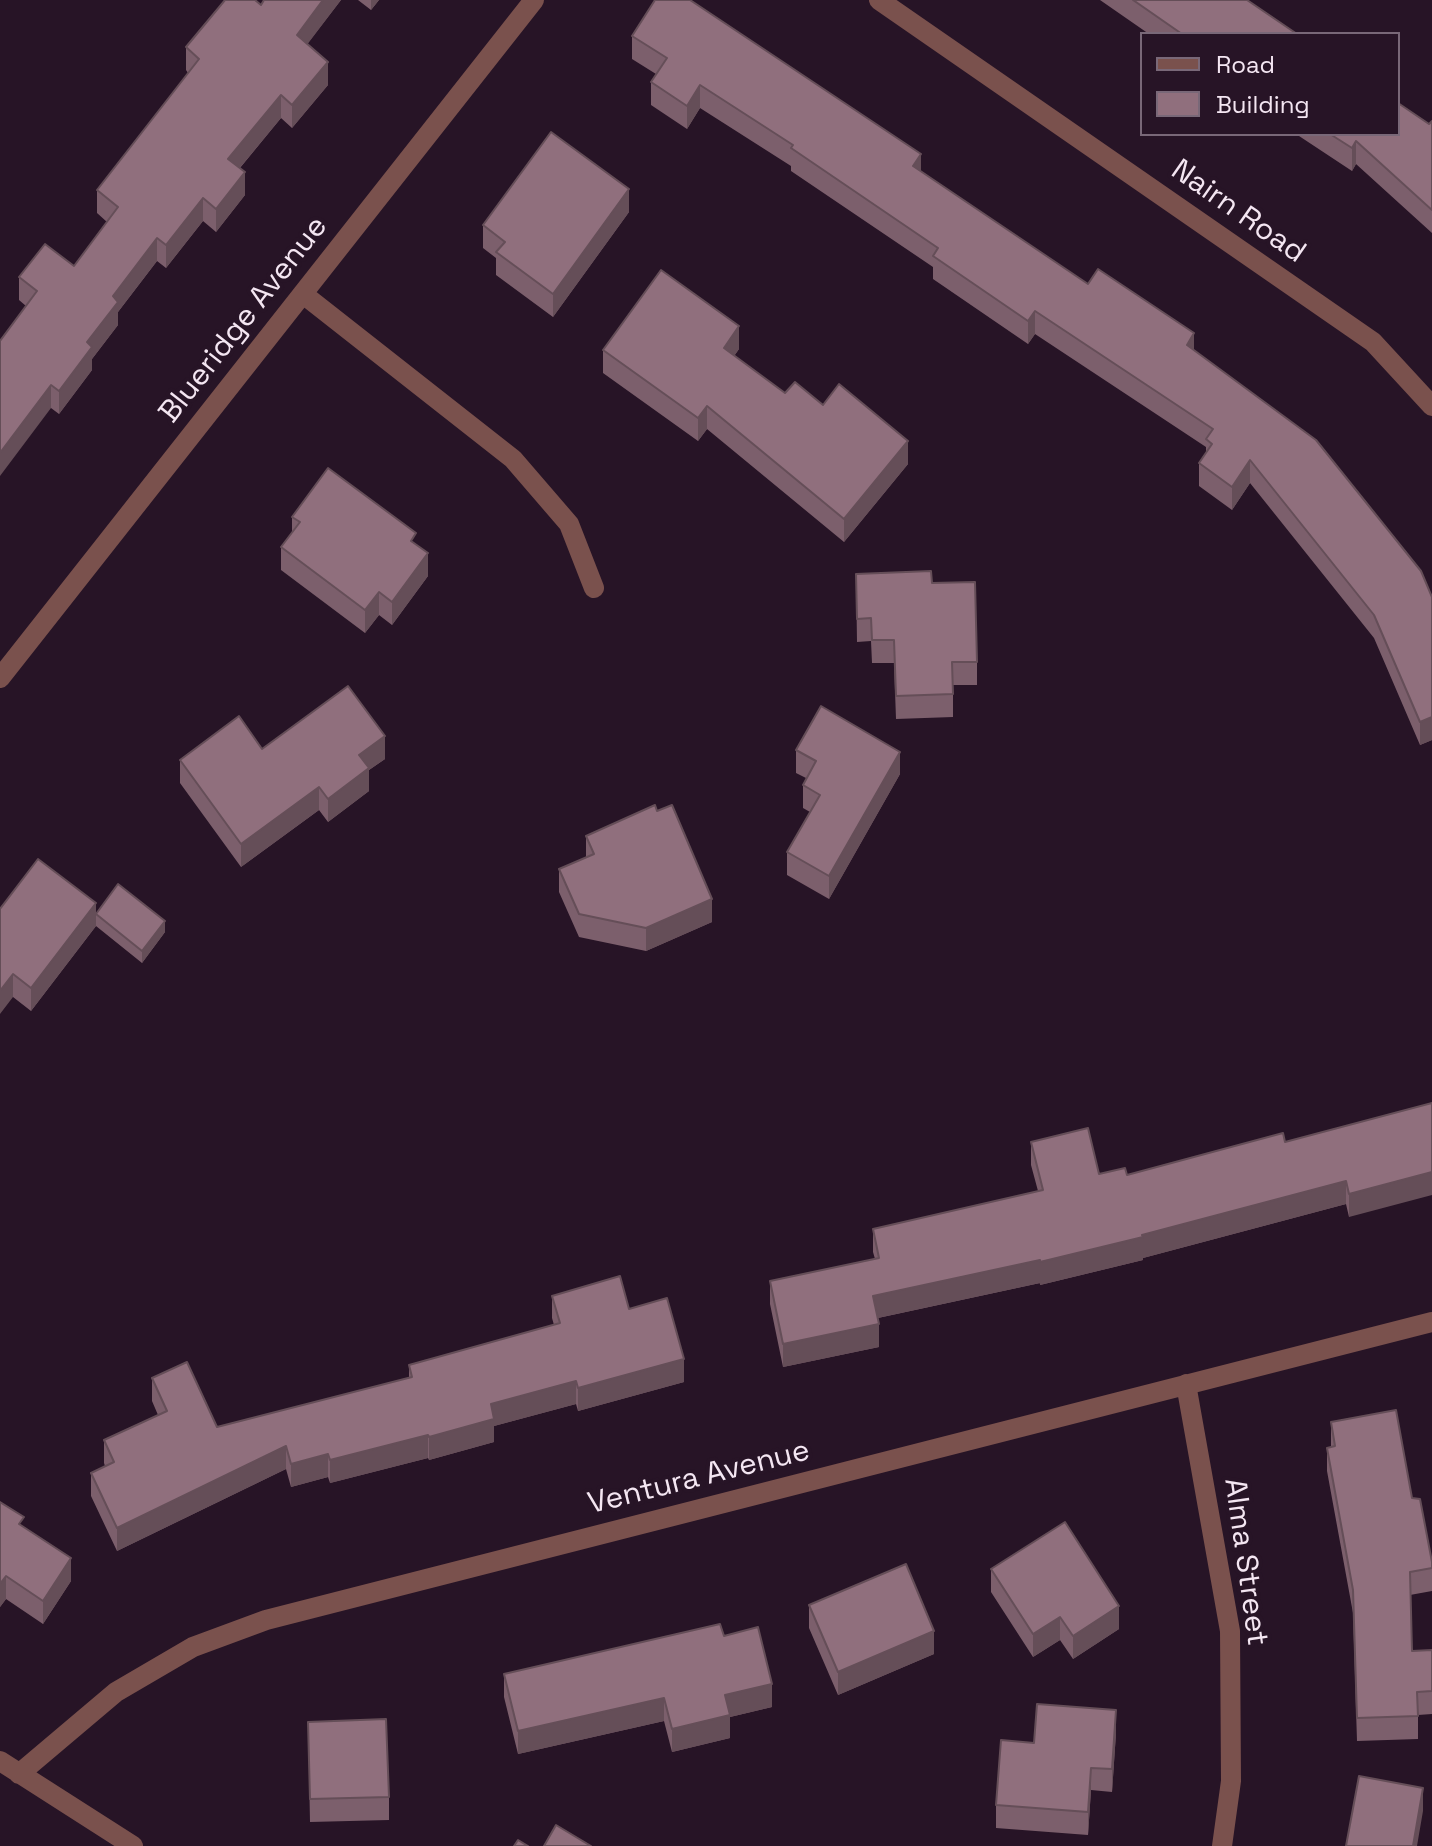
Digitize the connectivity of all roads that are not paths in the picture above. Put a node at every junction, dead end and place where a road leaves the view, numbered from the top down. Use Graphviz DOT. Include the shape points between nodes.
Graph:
graph roads {
  1 [pos="534,0"];
  2 [pos="879,0"];
  3 [pos="303,294"];
  4 [pos="1432,406"];
  5 [pos="594,588"];
  6 [pos="0,678"];
  7 [pos="1432,1322"];
  8 [pos="1186,1384"];
  9 [pos="0,1761"];
  10 [pos="19,1774"];
  11 [pos="133,1846"];
  12 [pos="1222,1846"];
  1 -- 3 [label="street, Blueridge Avenue"];
  2 -- 4 [label="street, Nairn Road" via="1373,342"];
  3 -- 5 [label="street" via="513,459 569,524"];
  3 -- 6 [label="street, Blueridge Avenue"];
  7 -- 8 [label="street, Ventura Avenue"];
  8 -- 10 [label="street, Ventura Avenue" via="266,1620 193,1647 116,1692"];
  8 -- 12 [label="street, Alma Street" via="1230,1631 1231,1781"];
  9 -- 10 [label="street"];
  10 -- 11 [label="street"];
}
